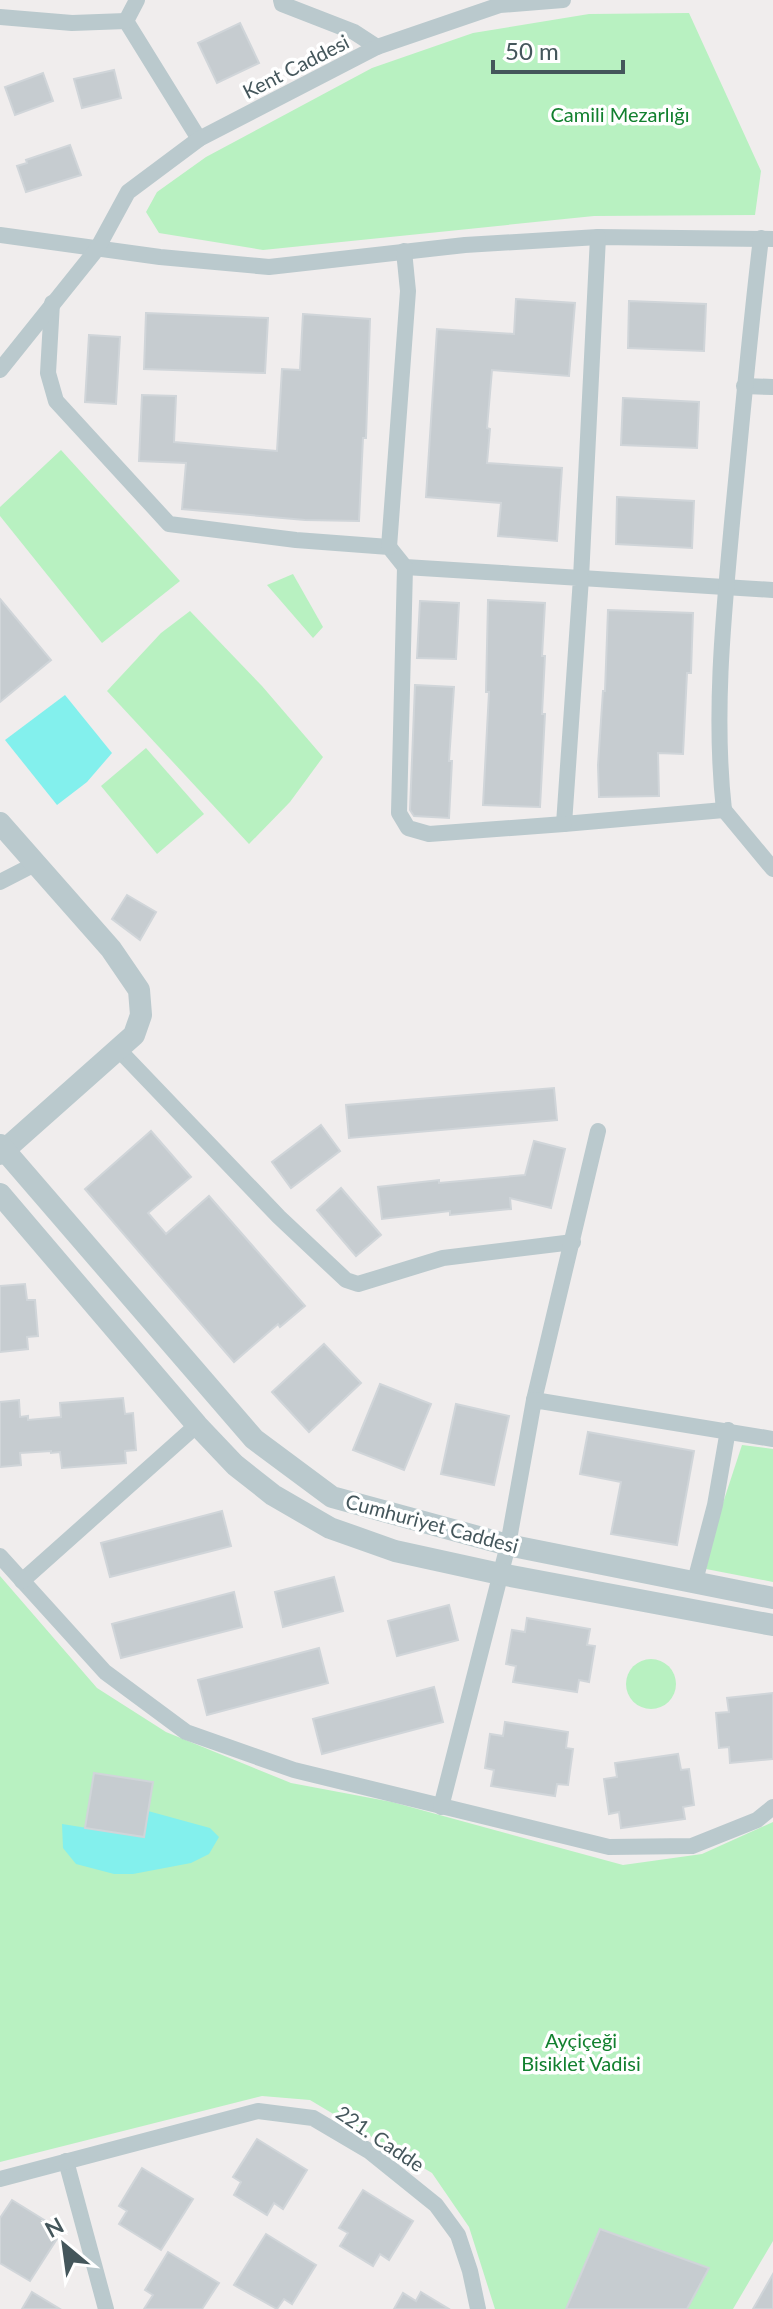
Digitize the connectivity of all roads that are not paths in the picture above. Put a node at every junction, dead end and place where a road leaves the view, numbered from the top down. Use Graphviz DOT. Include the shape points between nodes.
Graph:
graph roads {
  1 [pos="137,0"];
  2 [pos="281,0"];
  3 [pos="563,0"];
  4 [pos="0,17"];
  5 [pos="126,21"];
  6 [pos="377,47"];
  7 [pos="199,139"];
  8 [pos="0,235"];
  9 [pos="598,237"];
  10 [pos="767,238"];
  11 [pos="97,249"];
  12 [pos="404,251"];
  13 [pos="52,303"];
  14 [pos="0,370"];
  15 [pos="744,386"];
  16 [pos="773,387"];
  17 [pos="389,547"];
  18 [pos="405,567"];
  19 [pos="581,578"];
  20 [pos="726,587"];
  21 [pos="773,590"];
  22 [pos="724,810"];
  23 [pos="0,823"];
  24 [pos="564,824"];
  25 [pos="35,864"];
  26 [pos="773,869"];
  27 [pos="0,882"];
  28 [pos="118,1049"];
  29 [pos="598,1131"];
  30 [pos="1,1149"];
  31 [pos="0,1194"];
  32 [pos="573,1242"];
  33 [pos="534,1400"];
  34 [pos="197,1425"];
  35 [pos="728,1430"];
  36 [pos="773,1439"];
  37 [pos="508,1545"];
  38 [pos="0,1556"];
  39 [pos="500,1574"];
  40 [pos="22,1581"];
  41 [pos="695,1581"];
  42 [pos="773,1598"];
  43 [pos="773,1625"];
  44 [pos="441,1807"];
  45 [pos="773,1807"];
  46 [pos="66,2161"];
  47 [pos="0,2179"];
  48 [pos="106,2309"];
  49 [pos="478,2309"];
  1 -- 5 [label="street"];
  2 -- 6 [label="street"];
  3 -- 6 [label="street, Kent Caddesi" via="500,5"];
  4 -- 5 [label="street"];
  5 -- 7 [label="street"];
  6 -- 7 [label="street, Kent Caddesi"];
  7 -- 11 [label="street, Kent Caddesi" via="128,192"];
  8 -- 11 [label="street"];
  9 -- 10 [label="street"];
  9 -- 12 [label="street"];
  9 -- 19 [label="street"];
  10 -- 15 [label="street"];
  11 -- 12 [label="street" via="269,267"];
  11 -- 13 [label="street, Kent Caddesi"];
  12 -- 17 [label="street" via="408,291"];
  13 -- 14 [label="street, Kent Caddesi"];
  13 -- 17 [label="street" via="48,373 56,401 169,524"];
  15 -- 16 [label="street"];
  15 -- 20 [label="street"];
  17 -- 18 [label="street"];
  18 -- 19 [label="street"];
  18 -- 24 [label="street" via="399,813 408,828 429,834"];
  19 -- 20 [label="street"];
  19 -- 24 [label="street"];
  20 -- 21 [label="street"];
  20 -- 22 [label="street"];
  22 -- 24 [label="street"];
  22 -- 26 [label="street"];
  23 -- 25 [label="street"];
  25 -- 27 [label="street"];
  25 -- 28 [label="street" via="111,949 139,990 141,1015 134,1035"];
  28 -- 30 [label="street"];
  28 -- 32 [label="street" via="346,1280 358,1284 443,1258"];
  29 -- 32 [label="street"];
  30 -- 37 [label="street, Cumhuriyet Caddesi" via="219,1401 285,1465 332,1497"];
  31 -- 34 [label="street, Cumhuriyet Caddesi"];
  32 -- 33 [label="street"];
  33 -- 35 [label="street"];
  33 -- 37 [label="street"];
  34 -- 39 [label="street, Cumhuriyet Caddesi" via="273,1495 330,1528 395,1551"];
  34 -- 40 [label="street"];
  35 -- 36 [label="street"];
  35 -- 41 [label="street"];
  37 -- 39 [label="street"];
  37 -- 41 [label="street, Cumhuriyet Caddesi"];
  38 -- 40 [label="street"];
  39 -- 43 [label="street, Cumhuriyet Caddesi"];
  39 -- 44 [label="street"];
  40 -- 44 [label="street" via="105,1672 186,1732 294,1770"];
  41 -- 42 [label="street, Cumhuriyet Caddesi"];
  44 -- 45 [label="street" via="609,1847 692,1846 757,1820"];
  46 -- 47 [label="street, 221. Cadde"];
  46 -- 48 [label="street"];
  46 -- 49 [label="street, 221. Cadde" via="258,2111 313,2118 369,2151 436,2205 458,2235"];
}
